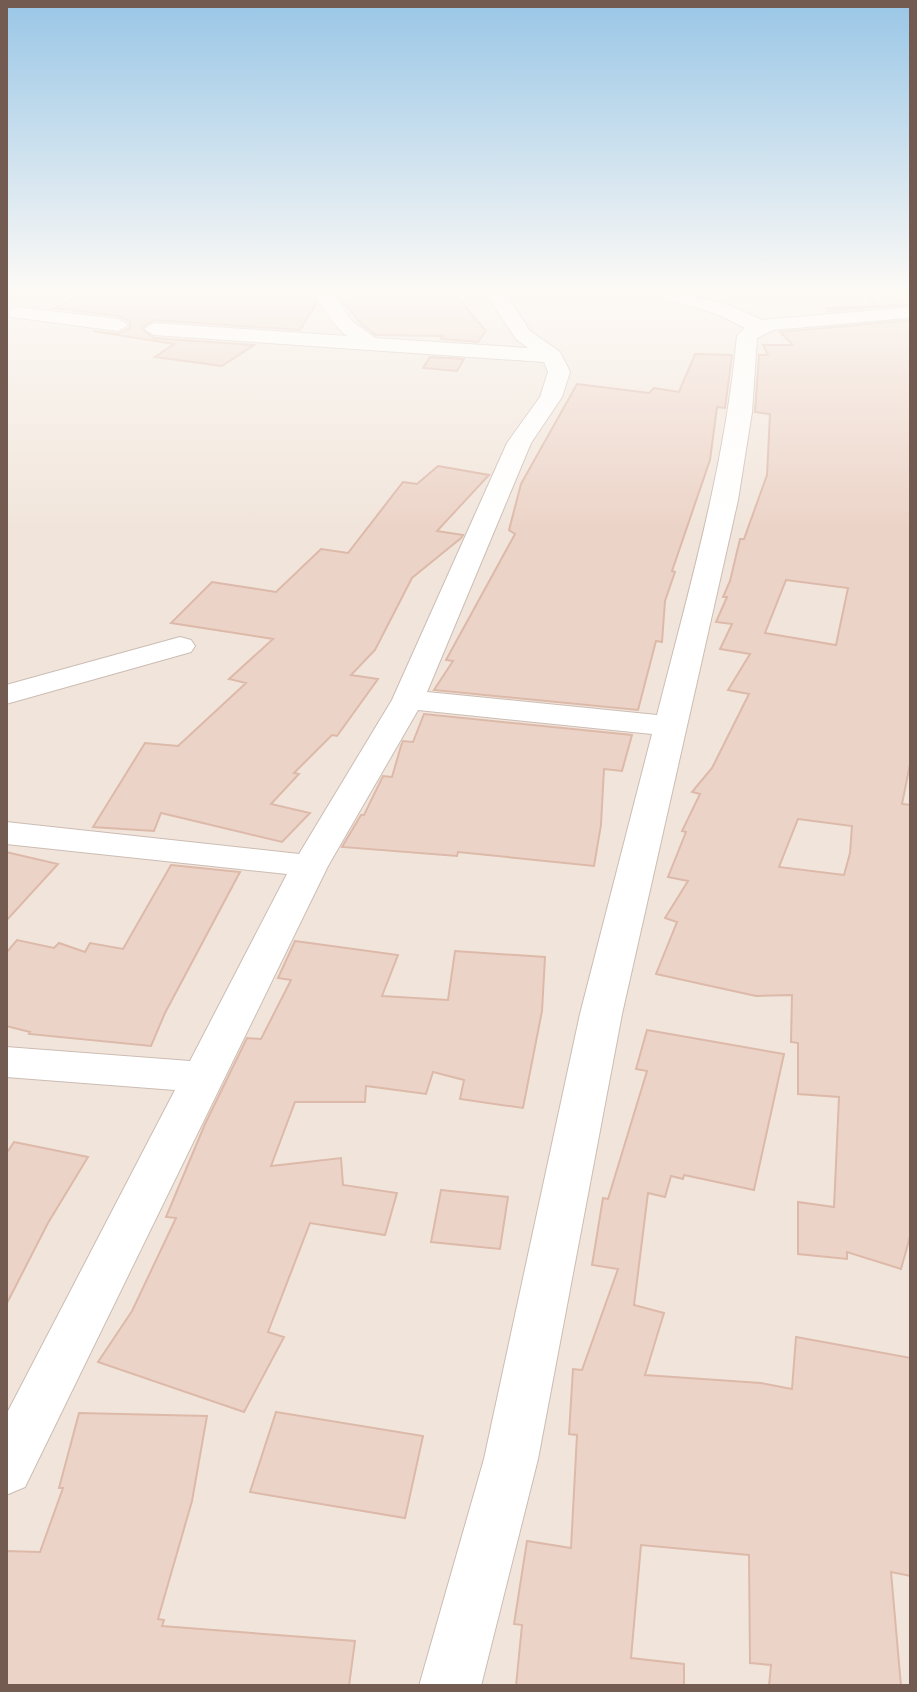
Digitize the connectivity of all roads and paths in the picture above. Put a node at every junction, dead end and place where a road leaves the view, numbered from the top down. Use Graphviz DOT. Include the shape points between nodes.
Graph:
graph roads {
  1 [pos="557,370"];
  2 [pos="744,370"];
  3 [pos="180,646"];
  4 [pos="6,695"];
  5 [pos="408,700"];
  6 [pos="669,726"];
  7 [pos="6,833"];
  8 [pos="310,866"];
  9 [pos="6,1062"];
  10 [pos="202,1077"];
  11 [pos="17,1422"];
  12 [pos="6,1470"];
  13 [pos="450,1686"];
  1 -- 5 [label="street" via="551,397 519,443"];
  2 -- 6 [label="street" via="725,500"];
  3 -- 4 [label="street"];
  5 -- 6 [label="street"];
  5 -- 8 [label="street"];
  6 -- 13 [label="street" via="601,1014 511,1459"];
  7 -- 8 [label="street"];
  8 -- 10 [label="street"];
  9 -- 10 [label="street"];
  10 -- 11 [label="street"];
  11 -- 12 [label="street"];
}
